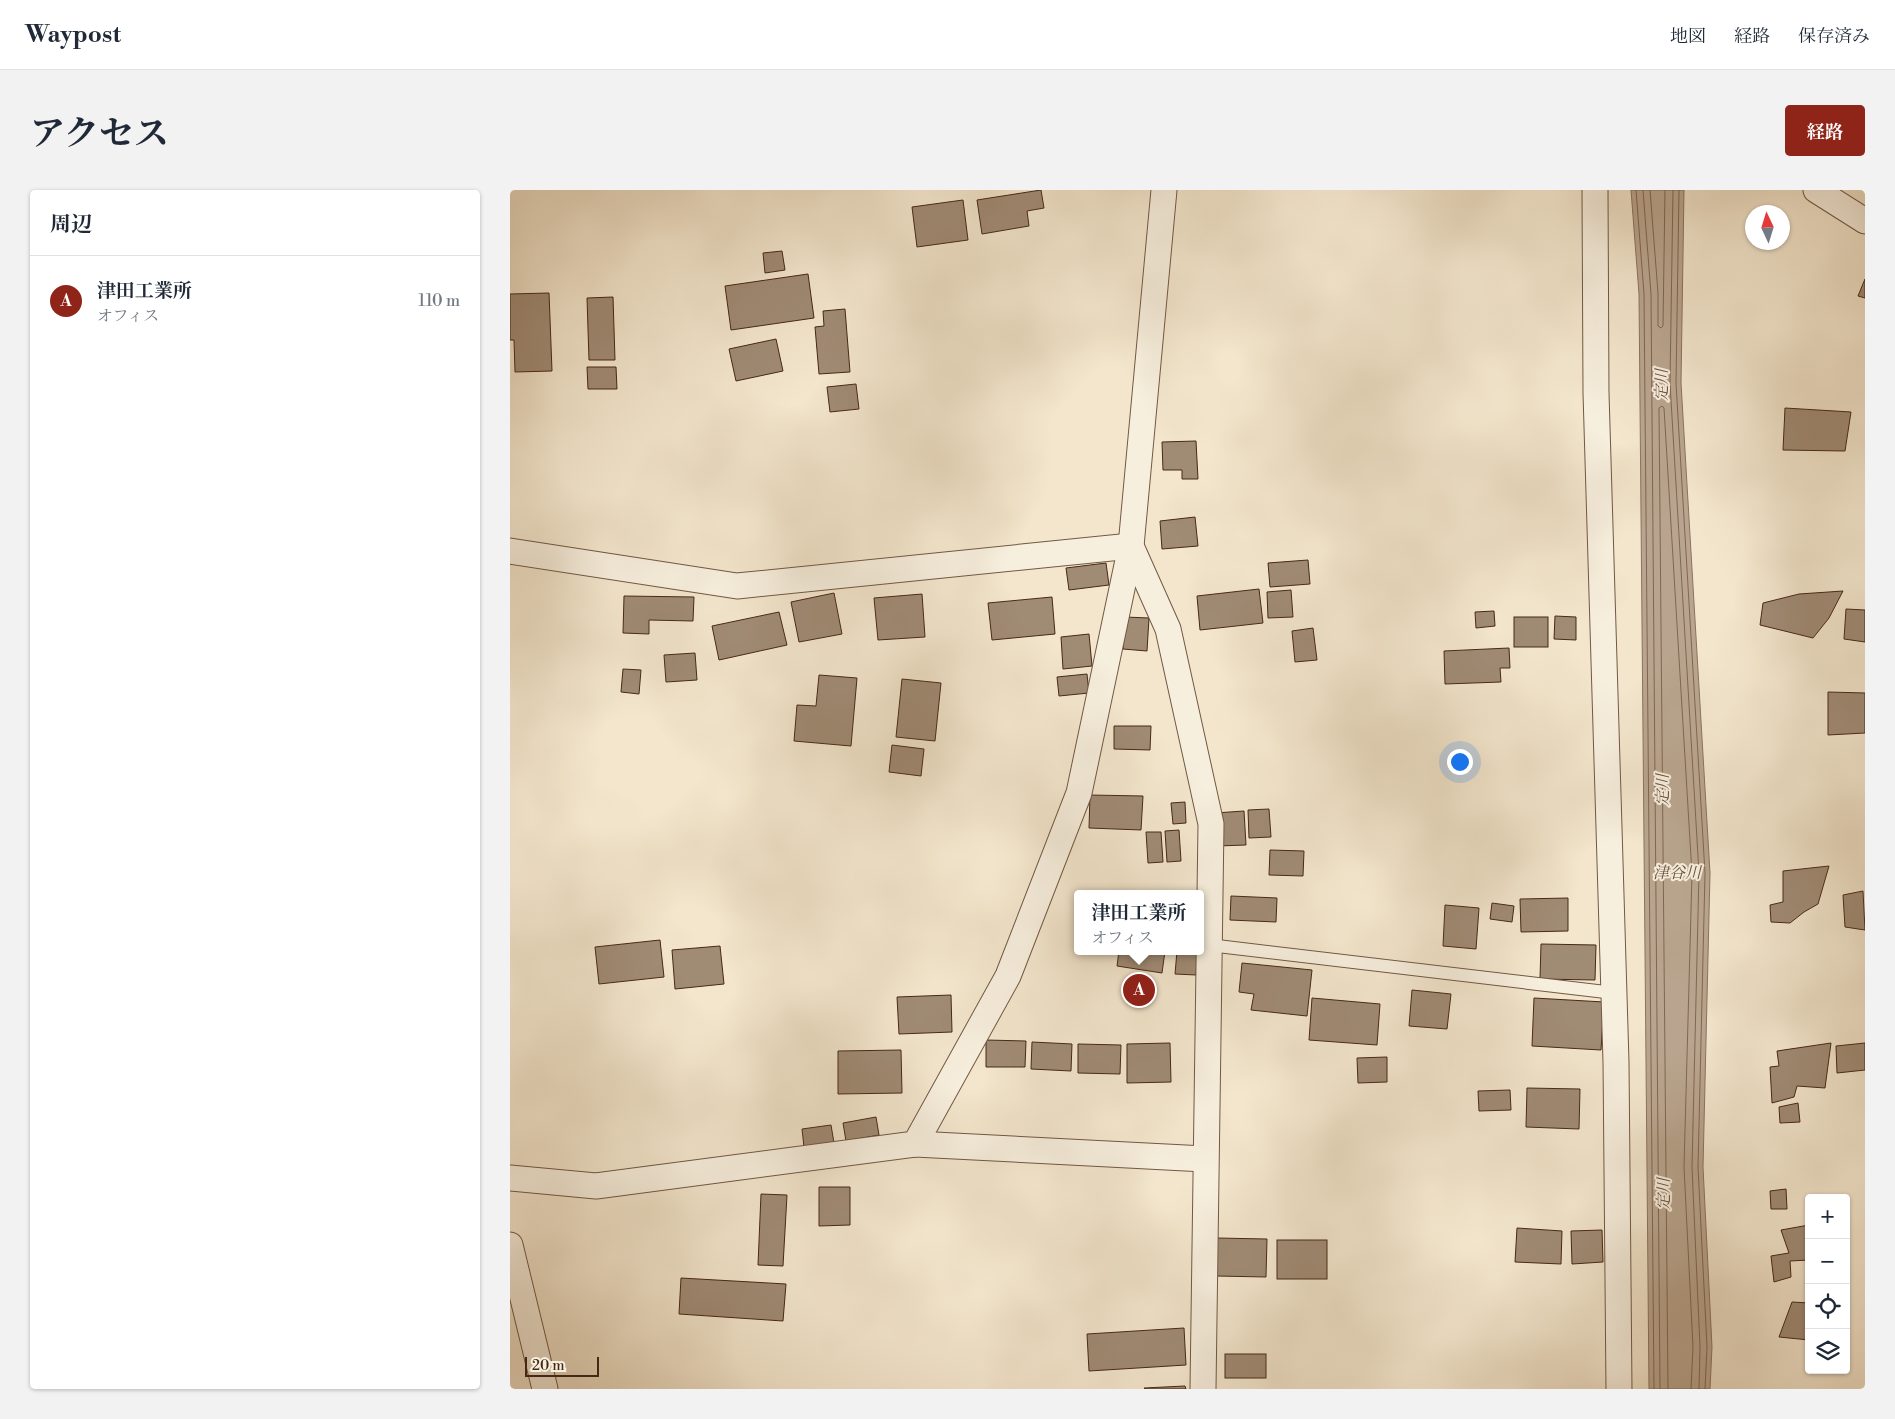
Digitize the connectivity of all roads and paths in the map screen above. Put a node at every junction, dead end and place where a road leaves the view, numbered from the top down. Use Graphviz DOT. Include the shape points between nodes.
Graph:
graph roads {
  1 [pos="1164,190"];
  2 [pos="1595,190"];
  3 [pos="1816,190"];
  4 [pos="1865,221"];
  5 [pos="1131,546"];
  6 [pos="510,550"];
  7 [pos="1209,945"];
  8 [pos="1614,993"];
  9 [pos="915,1144"];
  10 [pos="1205,1159"];
  11 [pos="510,1178"];
  12 [pos="510,1245"];
  13 [pos="545,1389"];
  14 [pos="1203,1389"];
  15 [pos="1620,1389"];
  1 -- 5 [label="street"];
  2 -- 8 [label="street" via="1596,393"];
  3 -- 4 [label="street"];
  5 -- 6 [label="street" via="737,586"];
  5 -- 7 [label="street" via="1168,629 1211,824"];
  5 -- 9 [label="street" via="1079,793 1008,976"];
  7 -- 8 [label="lane"];
  7 -- 10 [label="street"];
  8 -- 15 [label="street"];
  9 -- 10 [label="street"];
  9 -- 11 [label="street" via="596,1186"];
  10 -- 14 [label="street"];
  12 -- 13 [label="street"];
}
